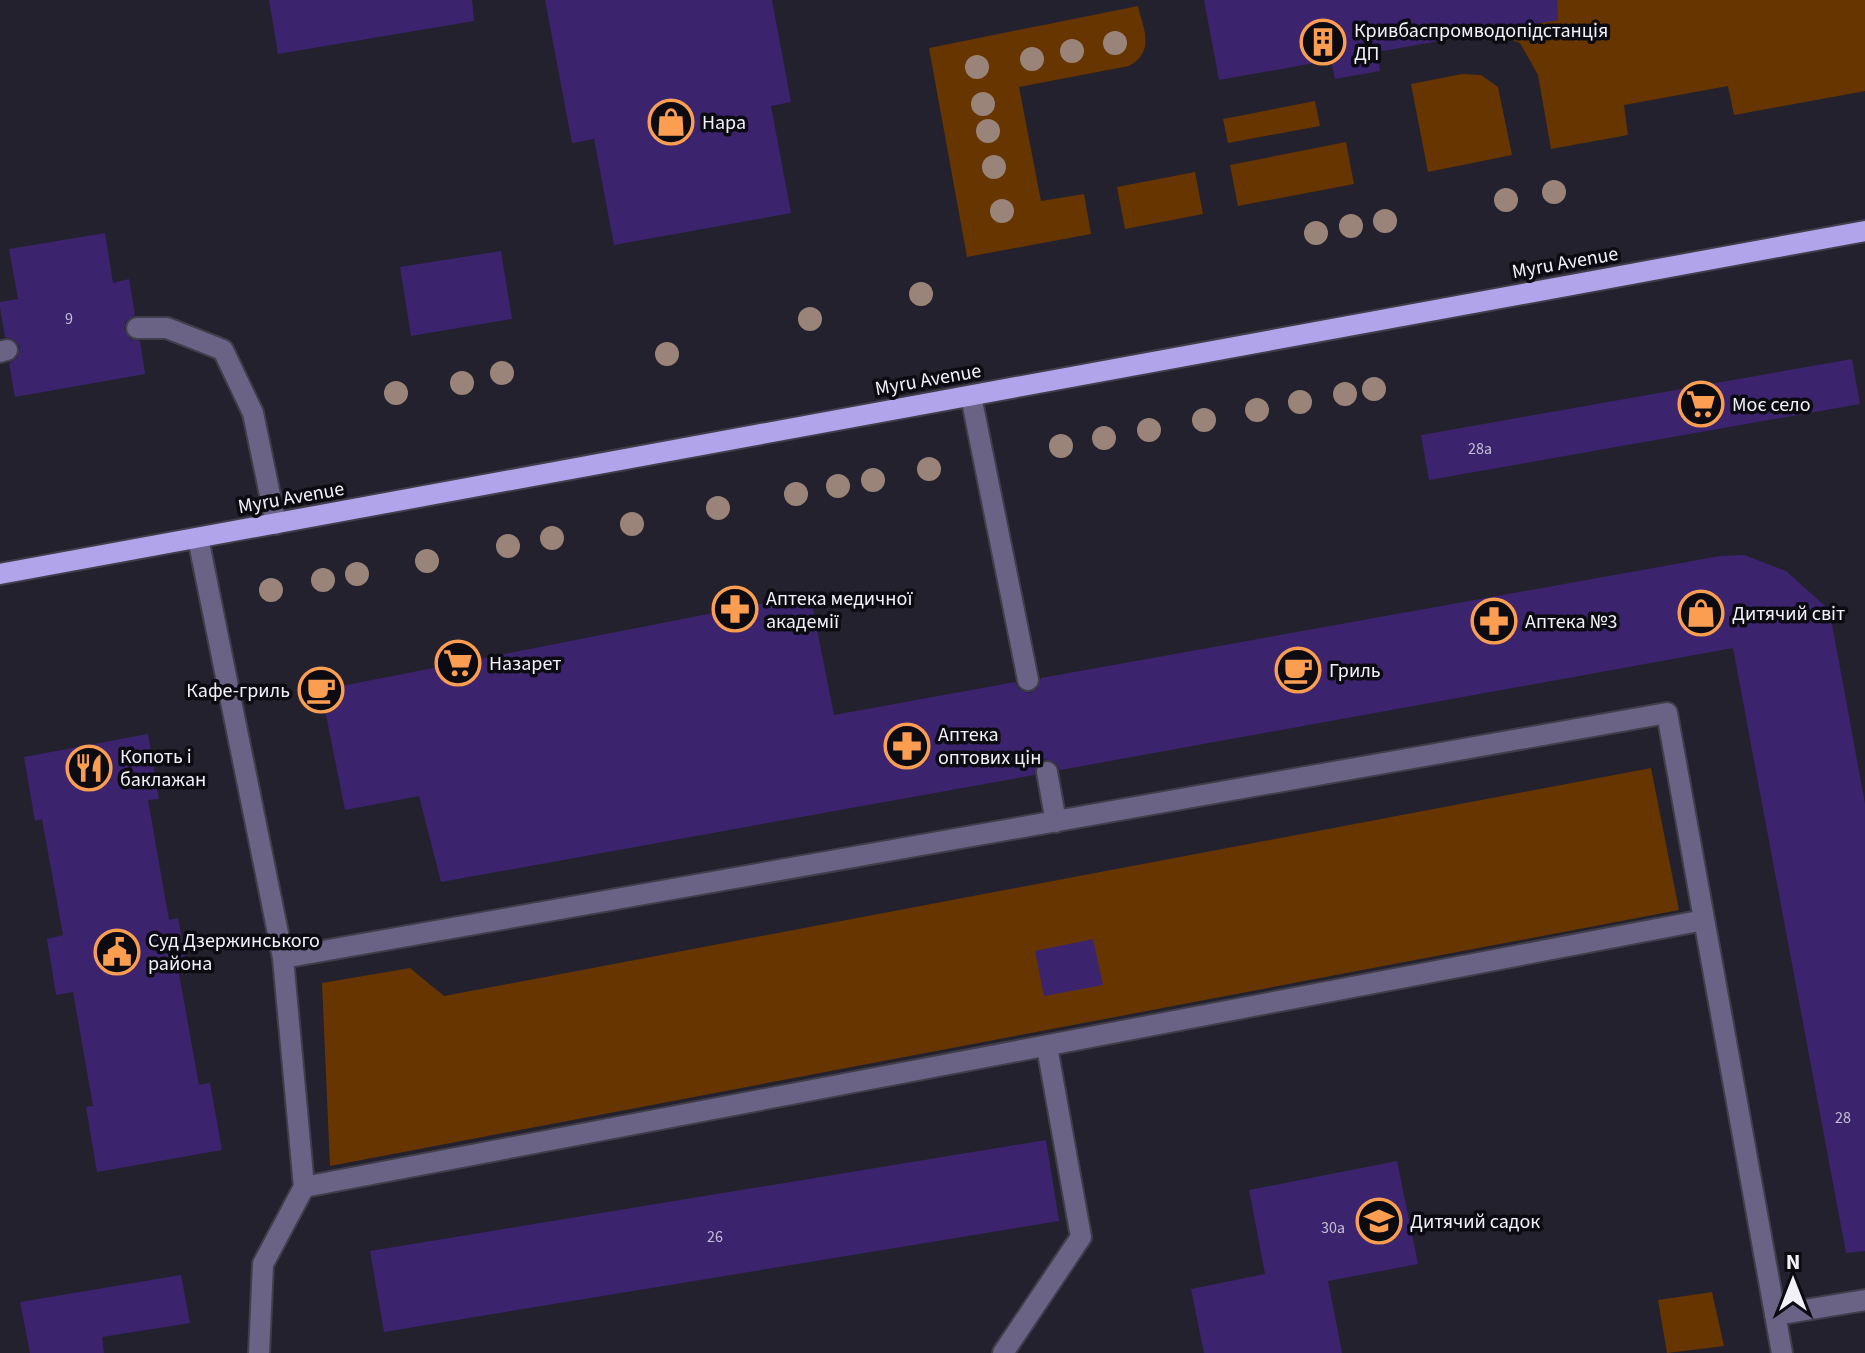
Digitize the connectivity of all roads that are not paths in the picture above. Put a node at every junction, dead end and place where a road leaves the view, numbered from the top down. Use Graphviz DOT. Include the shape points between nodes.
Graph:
graph roads {
  1 [pos="1865,231"];
  2 [pos="137,328"];
  3 [pos="971,396"];
  4 [pos="276,524"];
  5 [pos="198,538"];
  6 [pos="0,574"];
  7 [pos="1028,680"];
  8 [pos="1047,772"];
  9 [pos="1056,822"];
  10 [pos="1704,920"];
  11 [pos="283,958"];
  12 [pos="1047,1047"];
  13 [pos="304,1187"];
  14 [pos="1865,1300"];
  15 [pos="1775,1315"];
  16 [pos="259,1353"];
  17 [pos="1003,1353"];
  18 [pos="1782,1353"];
  1 -- 3 [label="main road, Myru Avenue"];
  2 -- 4 [label="lane" via="167,328 223,350 253,413"];
  3 -- 4 [label="main road, Myru Avenue"];
  3 -- 7 [label="lane"];
  4 -- 5 [label="main road, Myru Avenue"];
  5 -- 6 [label="main road, Myru Avenue"];
  5 -- 11 [label="lane"];
  8 -- 9 [label="lane"];
  9 -- 10 [label="lane" via="1667,713"];
  9 -- 11 [label="lane"];
  10 -- 12 [label="lane"];
  10 -- 15 [label="lane"];
  11 -- 13 [label="lane"];
  12 -- 13 [label="lane"];
  12 -- 17 [label="lane" via="1081,1237"];
  13 -- 16 [label="lane" via="263,1264"];
  14 -- 15 [label="lane"];
  15 -- 18 [label="lane"];
}
